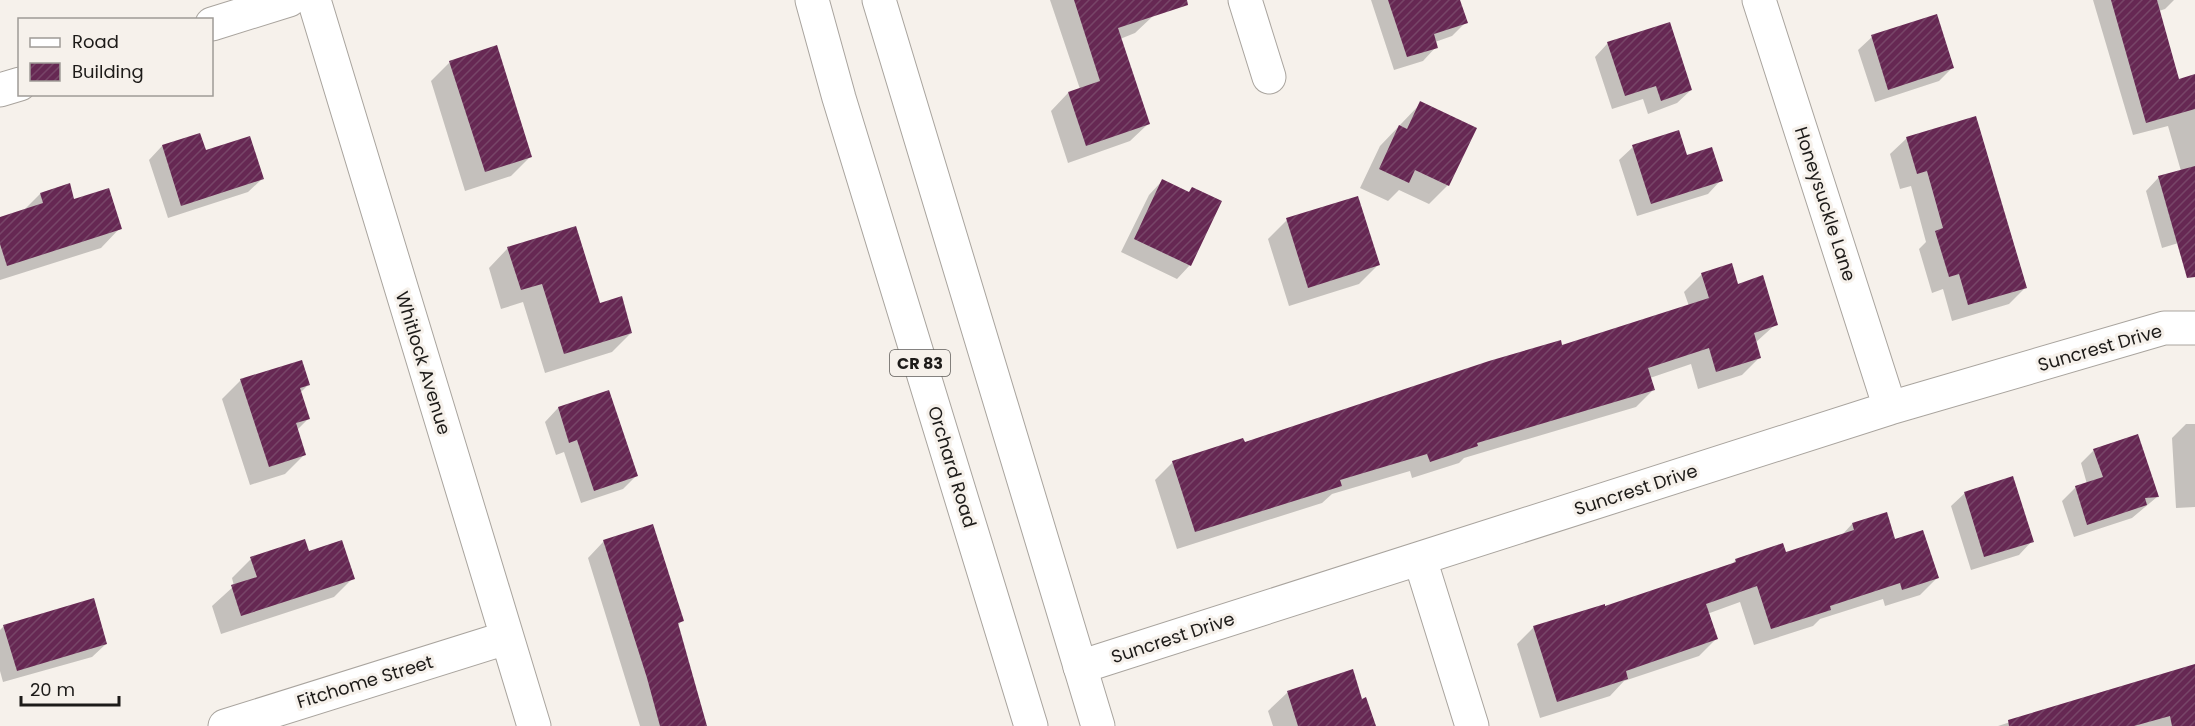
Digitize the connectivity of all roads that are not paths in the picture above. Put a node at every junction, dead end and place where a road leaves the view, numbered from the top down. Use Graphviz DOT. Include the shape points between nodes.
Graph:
graph roads {
  1 [pos="289,0"];
  2 [pos="314,0"];
  3 [pos="812,0"];
  4 [pos="879,0"];
  5 [pos="1245,0"];
  6 [pos="1760,0"];
  7 [pos="213,24"];
  8 [pos="1269,77"];
  9 [pos="18,85"];
  10 [pos="0,90"];
  11 [pos="2195,328"];
  12 [pos="1890,408"];
  13 [pos="1420,560"];
  14 [pos="506,638"];
  15 [pos="1080,667"];
  16 [pos="225,726"];
  17 [pos="534,726"];
  18 [pos="1031,726"];
  19 [pos="1098,726"];
  20 [pos="1472,726"];
  1 -- 7 [label="street"];
  2 -- 14 [label="street, Whitlock Avenue"];
  3 -- 18 [label="street, Orchard Road / CR 83"];
  4 -- 15 [label="street"];
  5 -- 8 [label="street"];
  6 -- 12 [label="street, Honeysuckle Lane"];
  9 -- 10 [label="street"];
  11 -- 12 [label="street, Suncrest Drive" via="2164,328"];
  12 -- 13 [label="street, Suncrest Drive"];
  13 -- 15 [label="street, Suncrest Drive"];
  13 -- 20 [label="street"];
  14 -- 16 [label="street, Fitchome Street"];
  14 -- 17 [label="street, Whitlock Avenue"];
  15 -- 19 [label="street"];
}
